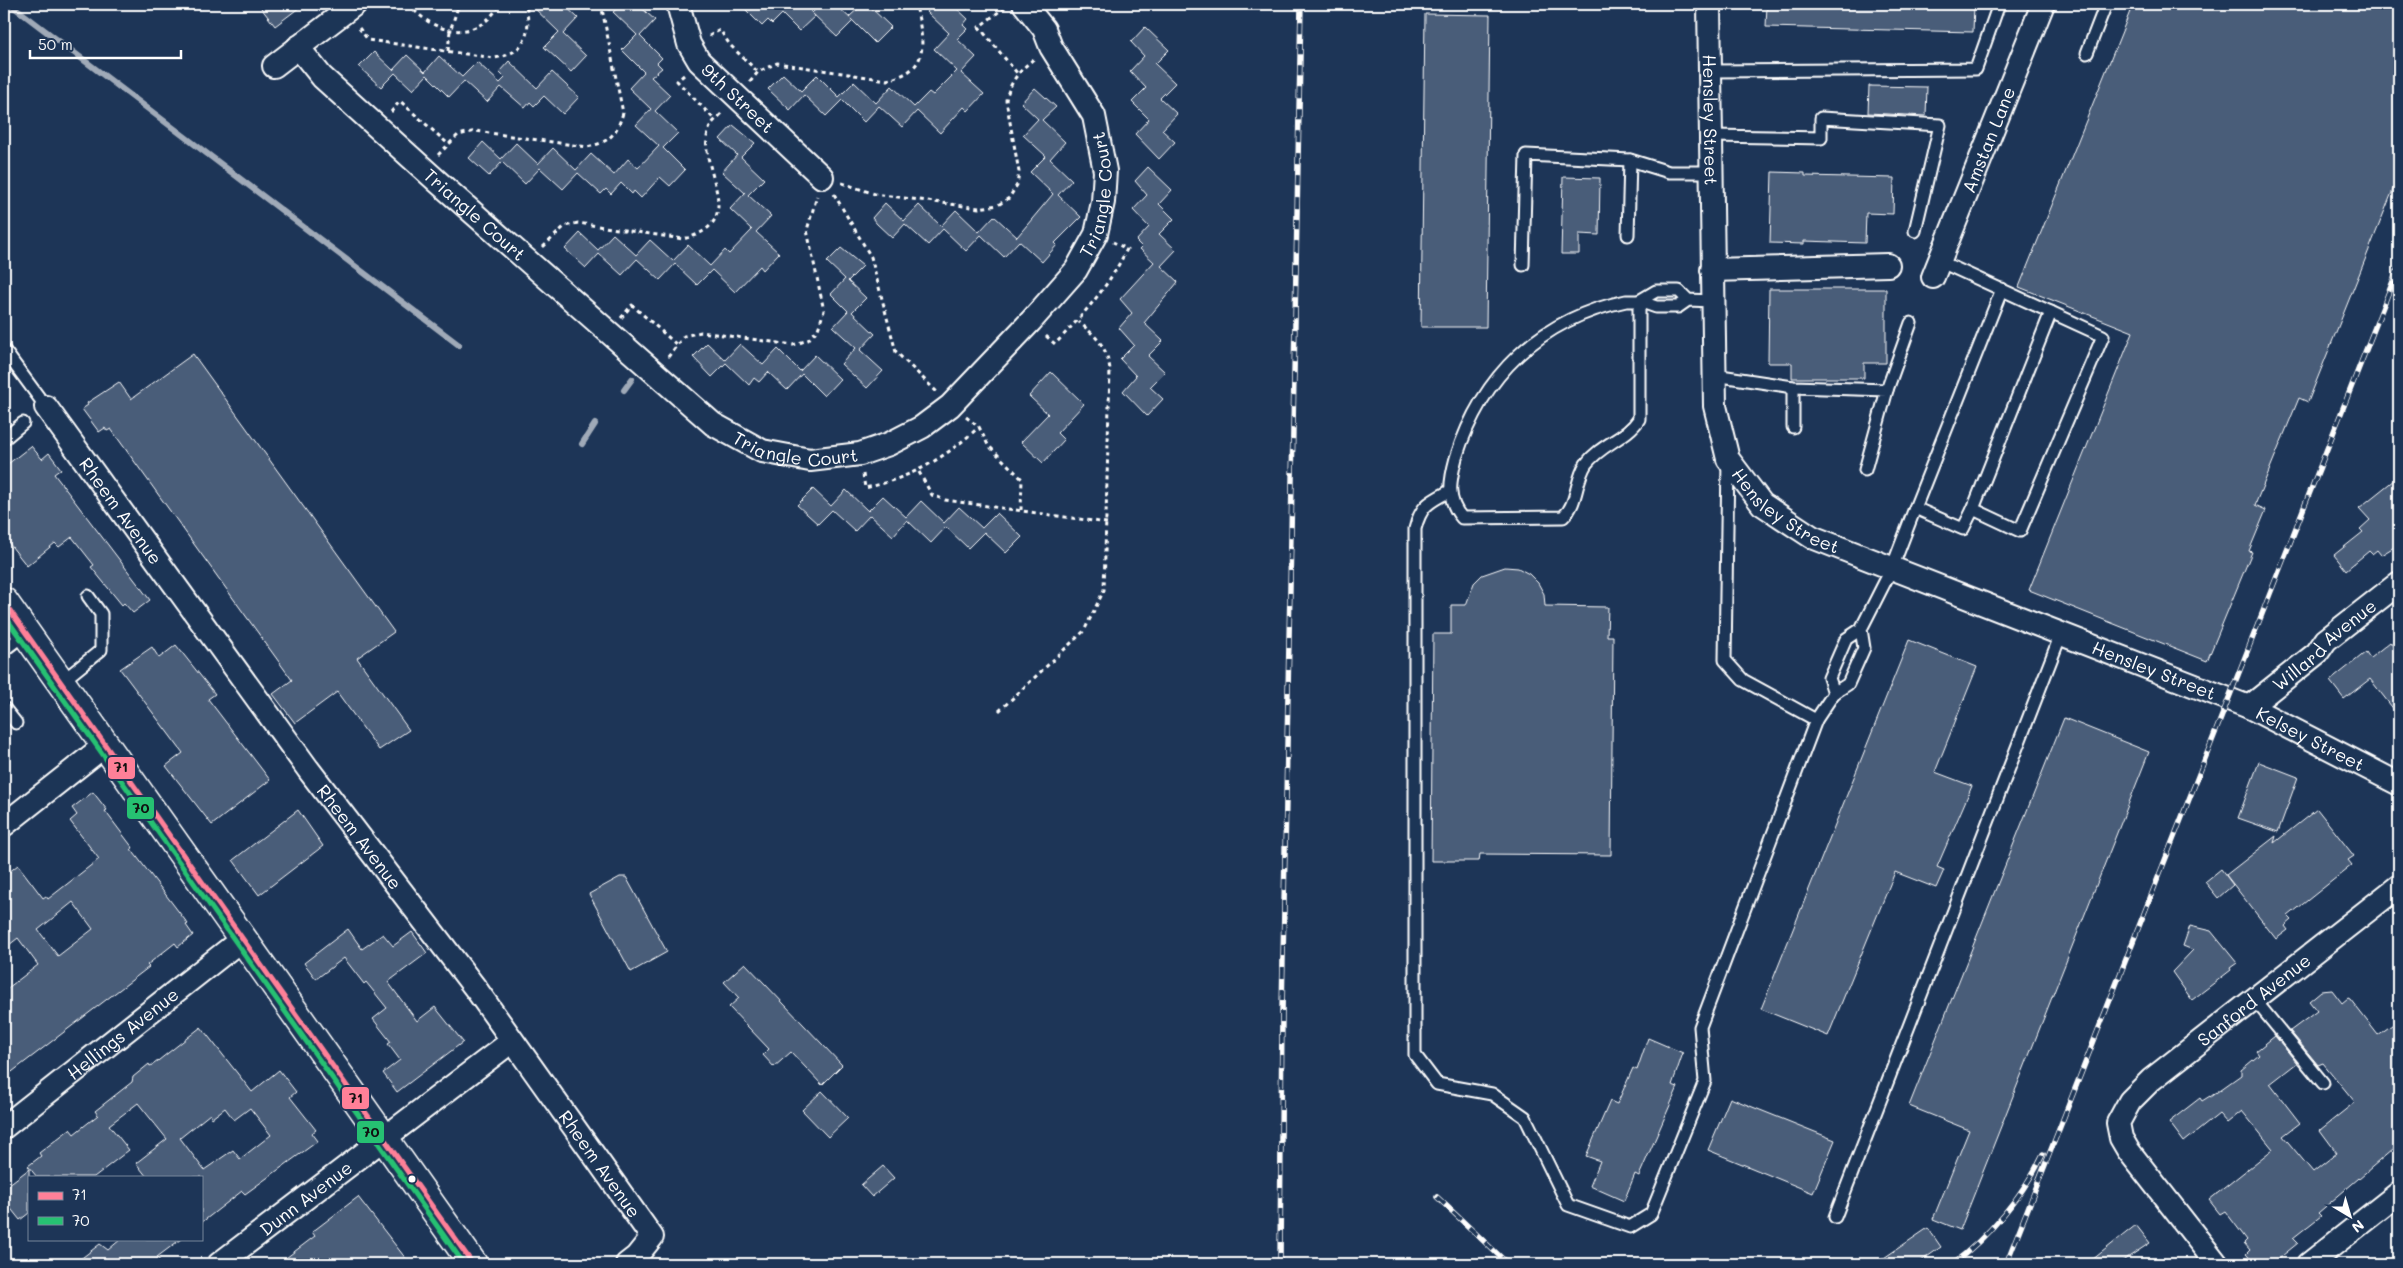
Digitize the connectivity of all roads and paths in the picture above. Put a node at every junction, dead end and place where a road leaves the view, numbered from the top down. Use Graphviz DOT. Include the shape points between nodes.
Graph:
graph roads {
  1 [pos="459,4"];
  2 [pos="500,4"];
  3 [pos="526,4"];
  4 [pos="602,4"];
  5 [pos="678,4"];
  6 [pos="916,4"];
  7 [pos="1009,4"];
  8 [pos="1024,4"];
  9 [pos="1709,4"];
  10 [pos="1999,4"];
  11 [pos="2043,4"];
  12 [pos="2106,4"];
  13 [pos="351,7"];
  14 [pos="414,10"];
  15 [pos="450,31"];
  16 [pos="1051,47"];
  17 [pos="298,48"];
  18 [pos="448,51"];
  19 [pos="694,52"];
  20 [pos="2087,52"];
  21 [pos="274,66"];
  22 [pos="1710,71"];
  23 [pos="758,72"];
  24 [pos="1017,73"];
  25 [pos="737,98"];
  26 [pos="715,120"];
  27 [pos="377,127"];
  28 [pos="1711,136"];
  29 [pos="448,143"];
  30 [pos="1630,160"];
  31 [pos="425,171"];
  32 [pos="1711,172"];
  33 [pos="822,177"];
  34 [pos="1915,231"];
  35 [pos="1096,234"];
  36 [pos="1628,235"];
  37 [pos="529,263"];
  38 [pos="1523,265"];
  39 [pos="1888,265"];
  40 [pos="1936,269"];
  41 [pos="1712,270"];
  42 [pos="2002,290"];
  43 [pos="1688,300"];
  44 [pos="1639,301"];
  45 [pos="1713,301"];
  46 [pos="2051,312"];
  47 [pos="1031,321"];
  48 [pos="1078,321"];
  49 [pos="1911,323"];
  50 [pos="608,333"];
  51 [pos="677,345"];
  52 [pos="4,350"];
  53 [pos="655,374"];
  54 [pos="1714,375"];
  55 [pos="1793,387"];
  56 [pos="1887,390"];
  57 [pos="950,406"];
  58 [pos="46,407"];
  59 [pos="23,423"];
  60 [pos="979,427"];
  61 [pos="1793,427"];
  62 [pos="4,439"];
  63 [pos="860,454"];
  64 [pos="1728,459"];
  65 [pos="1865,470"];
  66 [pos="918,472"];
  67 [pos="1450,491"];
  68 [pos="1916,508"];
  69 [pos="1973,509"];
  70 [pos="1021,510"];
  71 [pos="1107,523"];
  72 [pos="1892,568"];
  73 [pos="2399,582"];
  74 [pos="88,596"];
  75 [pos="4,602"];
  76 [pos="1861,629"];
  77 [pos="26,634"];
  78 [pos="2061,634"];
  79 [pos="4,650"];
  80 [pos="60,683"];
  81 [pos="1834,693"];
  82 [pos="2249,707"];
  83 [pos="4,708"];
  84 [pos="999,710"];
  85 [pos="1816,720"];
  86 [pos="16,723"];
  87 [pos="104,746"];
  88 [pos="2399,784"];
  89 [pos="4,825"];
  90 [pos="2399,886"];
  91 [pos="242,940"];
  92 [pos="2254,999"];
  93 [pos="512,1041"];
  94 [pos="2322,1083"];
  95 [pos="4,1127"];
  96 [pos="384,1137"];
  97 [pos="2399,1193"];
  98 [pos="1835,1217"];
  99 [pos="220,1264"];
  100 [pos="473,1264"];
  101 [pos="627,1264"];
  102 [pos="2217,1264"];
  103 [pos="2309,1264"];
  1 -- 15 [label="path"];
  2 -- 15 [label="path" via="480,24 466,30"];
  3 -- 18 [label="path" via="529,30 525,41 514,52 494,58"];
  4 -- 29 [label="path" via="623,113 618,130 603,144 587,147 476,131 458,135"];
  5 -- 19 [label="street"];
  6 -- 23 [label="path" via="924,48 920,59 901,77 887,80 776,63"];
  7 -- 24 [label="path" via="980,27"];
  8 -- 16 [label="street, Triangle Court" via="1044,29"];
  9 -- 22 [label="street, Hensley Street"];
  10 -- 22 [label="lane" via="1976,69"];
  11 -- 40 [label="street, Amstan Lane"];
  12 -- 20 [label="lane"];
  13 -- 17 [label="street"];
  13 -- 18 [label="path" via="368,40"];
  14 -- 15 [label="path" via="430,24"];
  15 -- 18 [label="path"];
  16 -- 24 [label="path"];
  16 -- 35 [label="street, Triangle Court" via="1094,116 1105,171"];
  17 -- 21 [label="street"];
  17 -- 27 [label="street, Triangle Court" via="322,77"];
  19 -- 23 [label="path" via="720,30 730,45"];
  19 -- 25 [label="street, 9th Street"];
  19 -- 26 [label="path" via="677,81"];
  22 -- 28 [label="street, Hensley Street"];
  23 -- 25 [label="path"];
  24 -- 33 [label="path" via="1006,100 1020,172 1009,198 998,205 979,208 875,194"];
  25 -- 26 [label="path"];
  25 -- 33 [label="street, 9th Street"];
  26 -- 37 [label="path" via="706,140 719,203 716,218 707,229 684,239 578,223 565,226 552,236"];
  27 -- 29 [label="path" via="400,101"];
  27 -- 31 [label="street, Triangle Court"];
  28 -- 32 [label="street, Hensley Street"];
  28 -- 34 [label="lane" via="1821,138 1820,118 1940,125"];
  29 -- 31 [label="path"];
  30 -- 32 [label="lane" via="1669,172"];
  30 -- 36 [label="lane"];
  30 -- 38 [label="lane" via="1526,155"];
  31 -- 37 [label="street, Triangle Court"];
  32 -- 41 [label="street, Hensley Street"];
  33 -- 51 [label="path" via="807,230 824,311 818,329 808,340 793,345 701,332 684,336"];
  33 -- 57 [label="path" via="871,257 896,352"];
  35 -- 47 [label="street, Triangle Court" via="1076,270"];
  35 -- 48 [label="path" via="1127,249 1106,288"];
  37 -- 50 [label="street, Triangle Court"];
  39 -- 41 [label="street"];
  40 -- 42 [label="lane"];
  41 -- 45 [label="street, Hensley Street"];
  42 -- 46 [label="lane"];
  42 -- 68 [label="lane"];
  43 -- 44 [label="lane" via="1678,307 1656,307"];
  43 -- 44 [label="lane" via="1679,291 1656,291"];
  43 -- 45 [label="lane"];
  44 -- 67 [label="lane" via="1603,306 1578,316 1524,349 1502,370 1481,399 1465,430"];
  44 -- 67 [label="lane" via="1639,419 1633,429 1603,447 1586,465 1576,486 1571,510 1563,517 1462,518 1453,508"];
  45 -- 54 [label="street, Hensley Street"];
  46 -- 69 [label="lane"];
  46 -- 69 [label="lane" via="2103,336 2020,531"];
  47 -- 48 [label="path" via="1055,344"];
  47 -- 57 [label="street, Triangle Court"];
  48 -- 71 [label="path" via="1100,341 1107,353 1110,369"];
  49 -- 56 [label="lane"];
  50 -- 51 [label="path" via="632,305"];
  50 -- 53 [label="street, Triangle Court"];
  51 -- 53 [label="path"];
  52 -- 58 [label="lane"];
  53 -- 63 [label="street, Triangle Court" via="713,424 762,451 810,460"];
  54 -- 55 [label="lane"];
  54 -- 64 [label="street, Hensley Street" via="1715,406"];
  55 -- 56 [label="lane"];
  55 -- 61 [label="lane"];
  56 -- 65 [label="lane"];
  57 -- 60 [label="path"];
  57 -- 63 [label="street, Triangle Court" via="922,427"];
  58 -- 93 [label="street, Rheem Avenue" via="308,769"];
  59 -- 62 [label="lane"];
  60 -- 66 [label="path" via="945,456"];
  60 -- 70 [label="path" via="988,445 1022,479"];
  63 -- 66 [label="path" via="865,488 894,482"];
  64 -- 72 [label="street, Hensley Street" via="1762,504 1812,537"];
  64 -- 85 [label="lane" via="1725,660 1743,680"];
  66 -- 70 [label="path" via="932,495 944,500"];
  67 -- 85 [label="lane" via="1419,512 1415,529 1415,1055 1437,1084 1492,1094 1525,1117 1568,1204 1630,1227 1651,1214 1705,1081 1700,1027"];
  68 -- 69 [label="lane" via="1963,529"];
  68 -- 72 [label="lane"];
  70 -- 71 [label="path"];
  71 -- 84 [label="path" via="1104,590 1095,612 1084,631"];
  72 -- 76 [label="lane"];
  72 -- 78 [label="street, Hensley Street"];
  73 -- 82 [label="street, Willard Avenue"];
  74 -- 80 [label="lane" via="100,614 101,650"];
  75 -- 77 [label="main road"];
  76 -- 81 [label="lane" via="1864,648 1848,684"];
  76 -- 81 [label="lane" via="1846,639 1829,678"];
  77 -- 79 [label="lane"];
  77 -- 80 [label="main road"];
  78 -- 82 [label="street, Hensley Street"];
  78 -- 98 [label="lane"];
  80 -- 87 [label="main road"];
  81 -- 85 [label="lane"];
  82 -- 88 [label="street, Kelsey Street"];
  83 -- 86 [label="lane"];
  87 -- 89 [label="street"];
  87 -- 91 [label="main road"];
  90 -- 92 [label="street, Sanford Avenue"];
  91 -- 95 [label="street, Hellings Avenue"];
  91 -- 96 [label="main road"];
  92 -- 94 [label="lane"];
  92 -- 102 [label="street, Sanford Avenue" via="2151,1080 2130,1102 2118,1123 2128,1150"];
  93 -- 96 [label="street, Dunn Avenue"];
  93 -- 101 [label="street, Rheem Avenue" via="652,1237"];
  96 -- 99 [label="street, Dunn Avenue"];
  96 -- 100 [label="main road"];
  97 -- 103 [label="street"];
}
